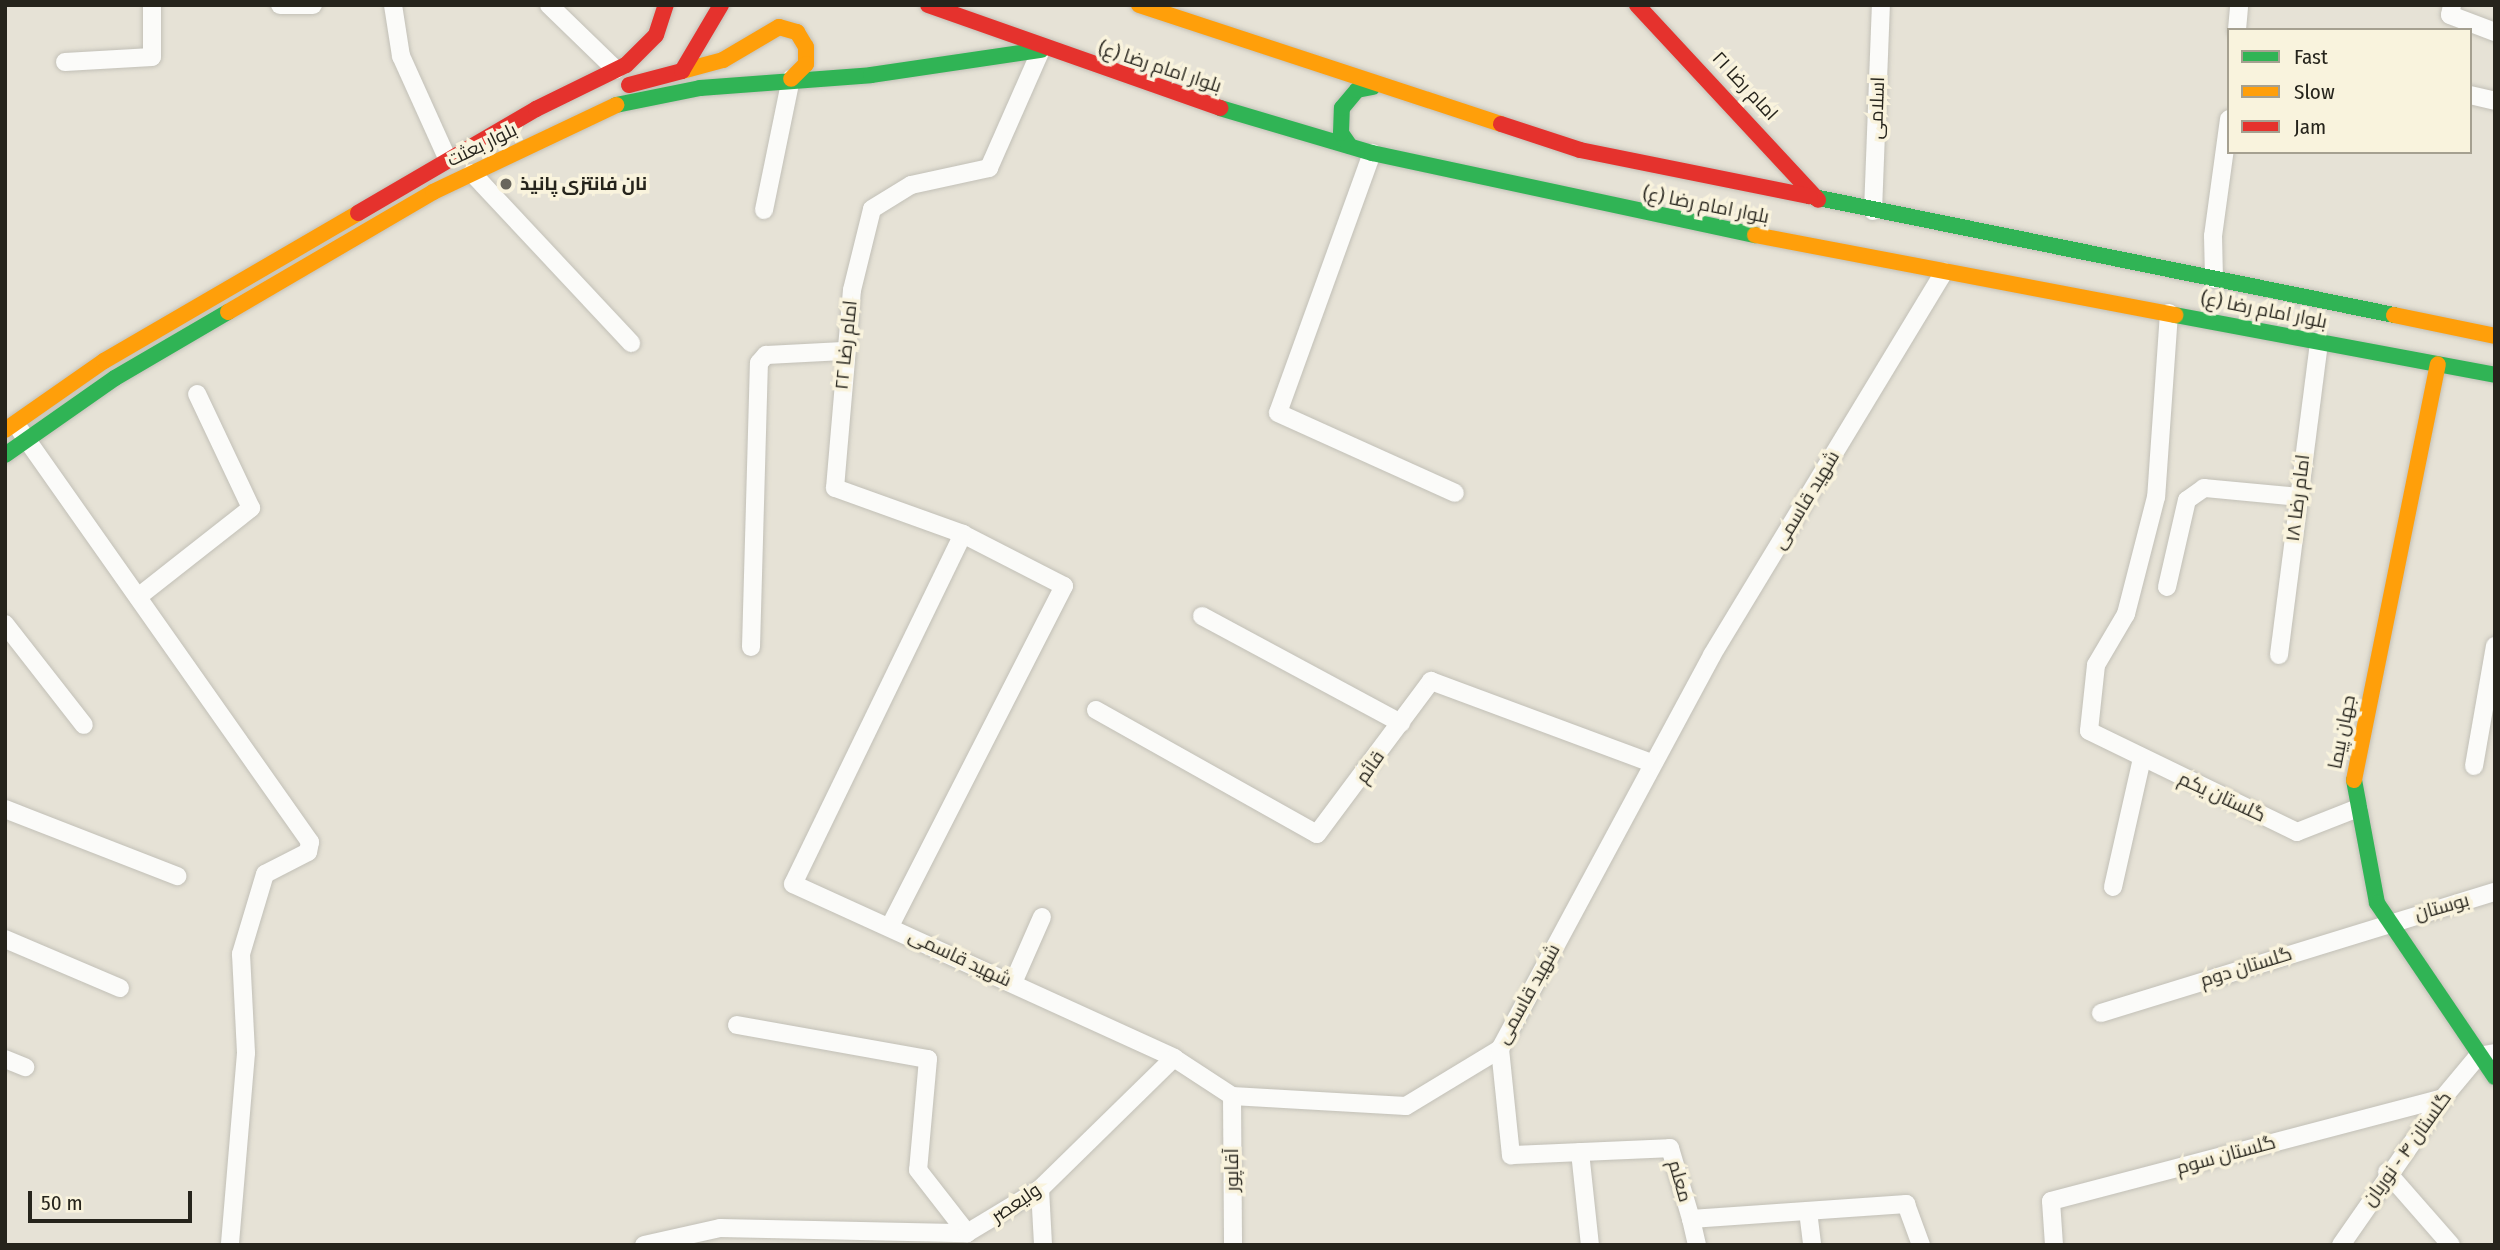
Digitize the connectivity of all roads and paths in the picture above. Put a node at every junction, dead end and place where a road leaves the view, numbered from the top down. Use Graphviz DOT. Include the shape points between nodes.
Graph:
graph roads {
  1 [pos="152,5"];
  2 [pos="280,5"];
  3 [pos="393,5"];
  4 [pos="549,5"];
  5 [pos="666,5"];
  6 [pos="721,5"];
  7 [pos="928,5"];
  8 [pos="1139,5"];
  9 [pos="1175,5"];
  10 [pos="1637,5"];
  11 [pos="1881,5"];
  12 [pos="2239,5"];
  13 [pos="2452,5"];
  14 [pos="311,6"];
  15 [pos="2236,28"];
  16 [pos="2495,32"];
  17 [pos="1230,39"];
  18 [pos="1041,50"];
  19 [pos="65,62"];
  20 [pos="621,67"];
  21 [pos="682,71"];
  22 [pos="791,79"];
  23 [pos="1373,87"];
  24 [pos="2472,95"];
  25 [pos="2495,101"];
  26 [pos="536,109"];
  27 [pos="2227,134"];
  28 [pos="1350,146"];
  29 [pos="1373,153"];
  30 [pos="448,160"];
  31 [pos="472,173"];
  32 [pos="1818,200"];
  33 [pos="764,210"];
  34 [pos="1873,211"];
  35 [pos="1944,272"];
  36 [pos="2214,279"];
  37 [pos="2169,313"];
  38 [pos="2495,336"];
  39 [pos="2319,341"];
  40 [pos="631,342"];
  41 [pos="844,351"];
  42 [pos="2438,364"];
  43 [pos="2495,375"];
  44 [pos="197,394"];
  45 [pos="10,427"];
  46 [pos="27,440"];
  47 [pos="5,455"];
  48 [pos="1455,494"];
  49 [pos="2298,497"];
  50 [pos="963,534"];
  51 [pos="2167,587"];
  52 [pos="138,597"];
  53 [pos="1202,616"];
  54 [pos="5,624"];
  55 [pos="2495,646"];
  56 [pos="751,647"];
  57 [pos="2279,656"];
  58 [pos="1096,710"];
  59 [pos="1401,723"];
  60 [pos="83,725"];
  61 [pos="2142,758"];
  62 [pos="1652,763"];
  63 [pos="2474,766"];
  64 [pos="2358,808"];
  65 [pos="5,809"];
  66 [pos="177,876"];
  67 [pos="2113,887"];
  68 [pos="2495,892"];
  69 [pos="1042,917"];
  70 [pos="2390,922"];
  71 [pos="890,926"];
  72 [pos="5,939"];
  73 [pos="1013,983"];
  74 [pos="120,989"];
  75 [pos="2101,1013"];
  76 [pos="737,1025"];
  77 [pos="1500,1049"];
  78 [pos="2486,1055"];
  79 [pos="1174,1058"];
  80 [pos="5,1059"];
  81 [pos="25,1067"];
  82 [pos="2495,1077"];
  83 [pos="1232,1096"];
  84 [pos="2443,1098"];
  85 [pos="1580,1152"];
  86 [pos="2387,1172"];
  87 [pos="1040,1189"];
  88 [pos="1808,1211"];
  89 [pos="1691,1219"];
  90 [pos="967,1233"];
  91 [pos="909,1239"];
  92 [pos="230,1245"];
  93 [pos="644,1245"];
  94 [pos="1043,1245"];
  95 [pos="1233,1245"];
  96 [pos="1590,1245"];
  97 [pos="1697,1245"];
  98 [pos="1812,1245"];
  99 [pos="1921,1245"];
  100 [pos="2054,1245"];
  101 [pos="2341,1245"];
  102 [pos="2451,1245"];
  1 -- 19 [label="street" via="152,57"];
  2 -- 14 [label="street"];
  3 -- 30 [label="street" via="401,56"];
  4 -- 20 [label="street"];
  5 -- 20 [label="main road, بلوار بعثت" via="656,35"];
  6 -- 21 [label="main road"];
  7 -- 18 [label="main road, بلوار امام رضا (ع)"];
  8 -- 17 [label="main road, بلوار امام رضا (ع)"];
  9 -- 17 [label="main road"];
  10 -- 32 [label="main road, امام رضا ۲۱"];
  11 -- 34 [label="street, اسلامی"];
  12 -- 15 [label="street"];
  13 -- 16 [label="street" via="2450,15"];
  17 -- 23 [label="main road, بلوار امام رضا (ع)"];
  18 -- 22 [label="main road, بلوار بعثت"];
  18 -- 28 [label="main road, بلوار امام رضا (ع)"];
  18 -- 41 [label="street, امام رضا ۲۲" via="989,169 911,185 873,209"];
  20 -- 26 [label="main road, بلوار بعثت"];
  21 -- 22 [label="main road" via="723,60 779,27 797,32 806,47 806,64"];
  21 -- 26 [label="main road"];
  22 -- 31 [label="main road, بلوار بعثت" via="700,88 613,106"];
  22 -- 33 [label="street"];
  23 -- 28 [label="main road" via="1357,90 1342,108 1341,133"];
  23 -- 32 [label="main road, بلوار امام رضا (ع)" via="1580,150"];
  24 -- 25 [label="street"];
  26 -- 30 [label="main road, بلوار بعثت"];
  27 -- 36 [label="street" via="2213,236"];
  28 -- 29 [label="main road, بلوار امام رضا (ع)"];
  29 -- 35 [label="main road, بلوار امام رضا (ع)" via="1554,196"];
  29 -- 48 [label="street" via="1278,413"];
  30 -- 45 [label="main road, بلوار بعثت" via="104,361"];
  31 -- 40 [label="street"];
  31 -- 46 [label="main road, بلوار بعثت" via="115,379"];
  32 -- 34 [label="main road, بلوار امام رضا (ع)"];
  34 -- 36 [label="main road, بلوار امام رضا (ع)"];
  35 -- 37 [label="main road, بلوار امام رضا (ع)"];
  35 -- 62 [label="street, شهید قاسمی"];
  36 -- 38 [label="main road, بلوار امام رضا (ع)"];
  37 -- 39 [label="main road, بلوار امام رضا (ع)"];
  37 -- 61 [label="street, گلستان یکم" via="2156,497 2126,614 2096,665 2089,731"];
  39 -- 42 [label="main road, بلوار امام رضا (ع)"];
  39 -- 49 [label="street, امام رضا ۱۸"];
  41 -- 50 [label="street, امام رضا ۲۲" via="835,488"];
  41 -- 56 [label="street" via="766,355 758,363"];
  42 -- 43 [label="main road, بلوار امام رضا (ع)"];
  42 -- 64 [label="main road, جهان پیما" via="2353,785"];
  44 -- 52 [label="street" via="251,508"];
  45 -- 46 [label="street"];
  46 -- 47 [label="main road, بلوار بعثت"];
  46 -- 52 [label="street"];
  49 -- 51 [label="street" via="2204,488 2187,500"];
  49 -- 57 [label="street, امام رضا ۱۸"];
  50 -- 71 [label="street, شهید قاسمی" via="793,884"];
  50 -- 71 [label="street, امام رضا ۲۲" via="1064,586"];
  52 -- 92 [label="street" via="310,842 308,852 265,874 242,954 246,1053"];
  53 -- 59 [label="street"];
  54 -- 60 [label="street"];
  55 -- 63 [label="street"];
  58 -- 59 [label="street, قائم" via="1317,834"];
  59 -- 62 [label="street, قائم" via="1431,681 1439,682"];
  61 -- 64 [label="street, گلستان یکم" via="2297,832"];
  61 -- 67 [label="street"];
  62 -- 77 [label="street, شهید قاسمی"];
  64 -- 70 [label="main road, جهان پیما" via="2377,903"];
  65 -- 66 [label="street"];
  68 -- 70 [label="street, بوستان"];
  69 -- 73 [label="street"];
  70 -- 75 [label="street, گلستان دوم"];
  70 -- 78 [label="main road, جهان پیما"];
  71 -- 73 [label="street, شهید قاسمی"];
  72 -- 74 [label="street"];
  73 -- 79 [label="street, شهید قاسمی"];
  76 -- 90 [label="street" via="928,1059 918,1170"];
  77 -- 83 [label="street, شهید قاسمی" via="1406,1106"];
  77 -- 85 [label="street, معلم" via="1511,1155"];
  78 -- 82 [label="main road, جهان پیما"];
  78 -- 84 [label="street, گلستان ۴ - نوریان"];
  79 -- 83 [label="street, شهید قاسمی"];
  79 -- 87 [label="street, ولیعصر"];
  80 -- 81 [label="street"];
  83 -- 95 [label="street, آقاپور"];
  84 -- 86 [label="street, گلستان ۴ - نوریان"];
  84 -- 100 [label="street, گلستان سوم" via="2051,1201"];
  85 -- 89 [label="street, معلم" via="1670,1148"];
  85 -- 96 [label="street"];
  86 -- 101 [label="street, گلستان ۴ - نوریان"];
  86 -- 102 [label="street"];
  87 -- 90 [label="street, ولیعصر"];
  87 -- 94 [label="street"];
  88 -- 89 [label="street, معلم"];
  88 -- 98 [label="street"];
  88 -- 99 [label="street, معلم" via="1906,1204"];
  89 -- 97 [label="street"];
  90 -- 91 [label="street"];
  91 -- 93 [label="street" via="720,1228"];
}
